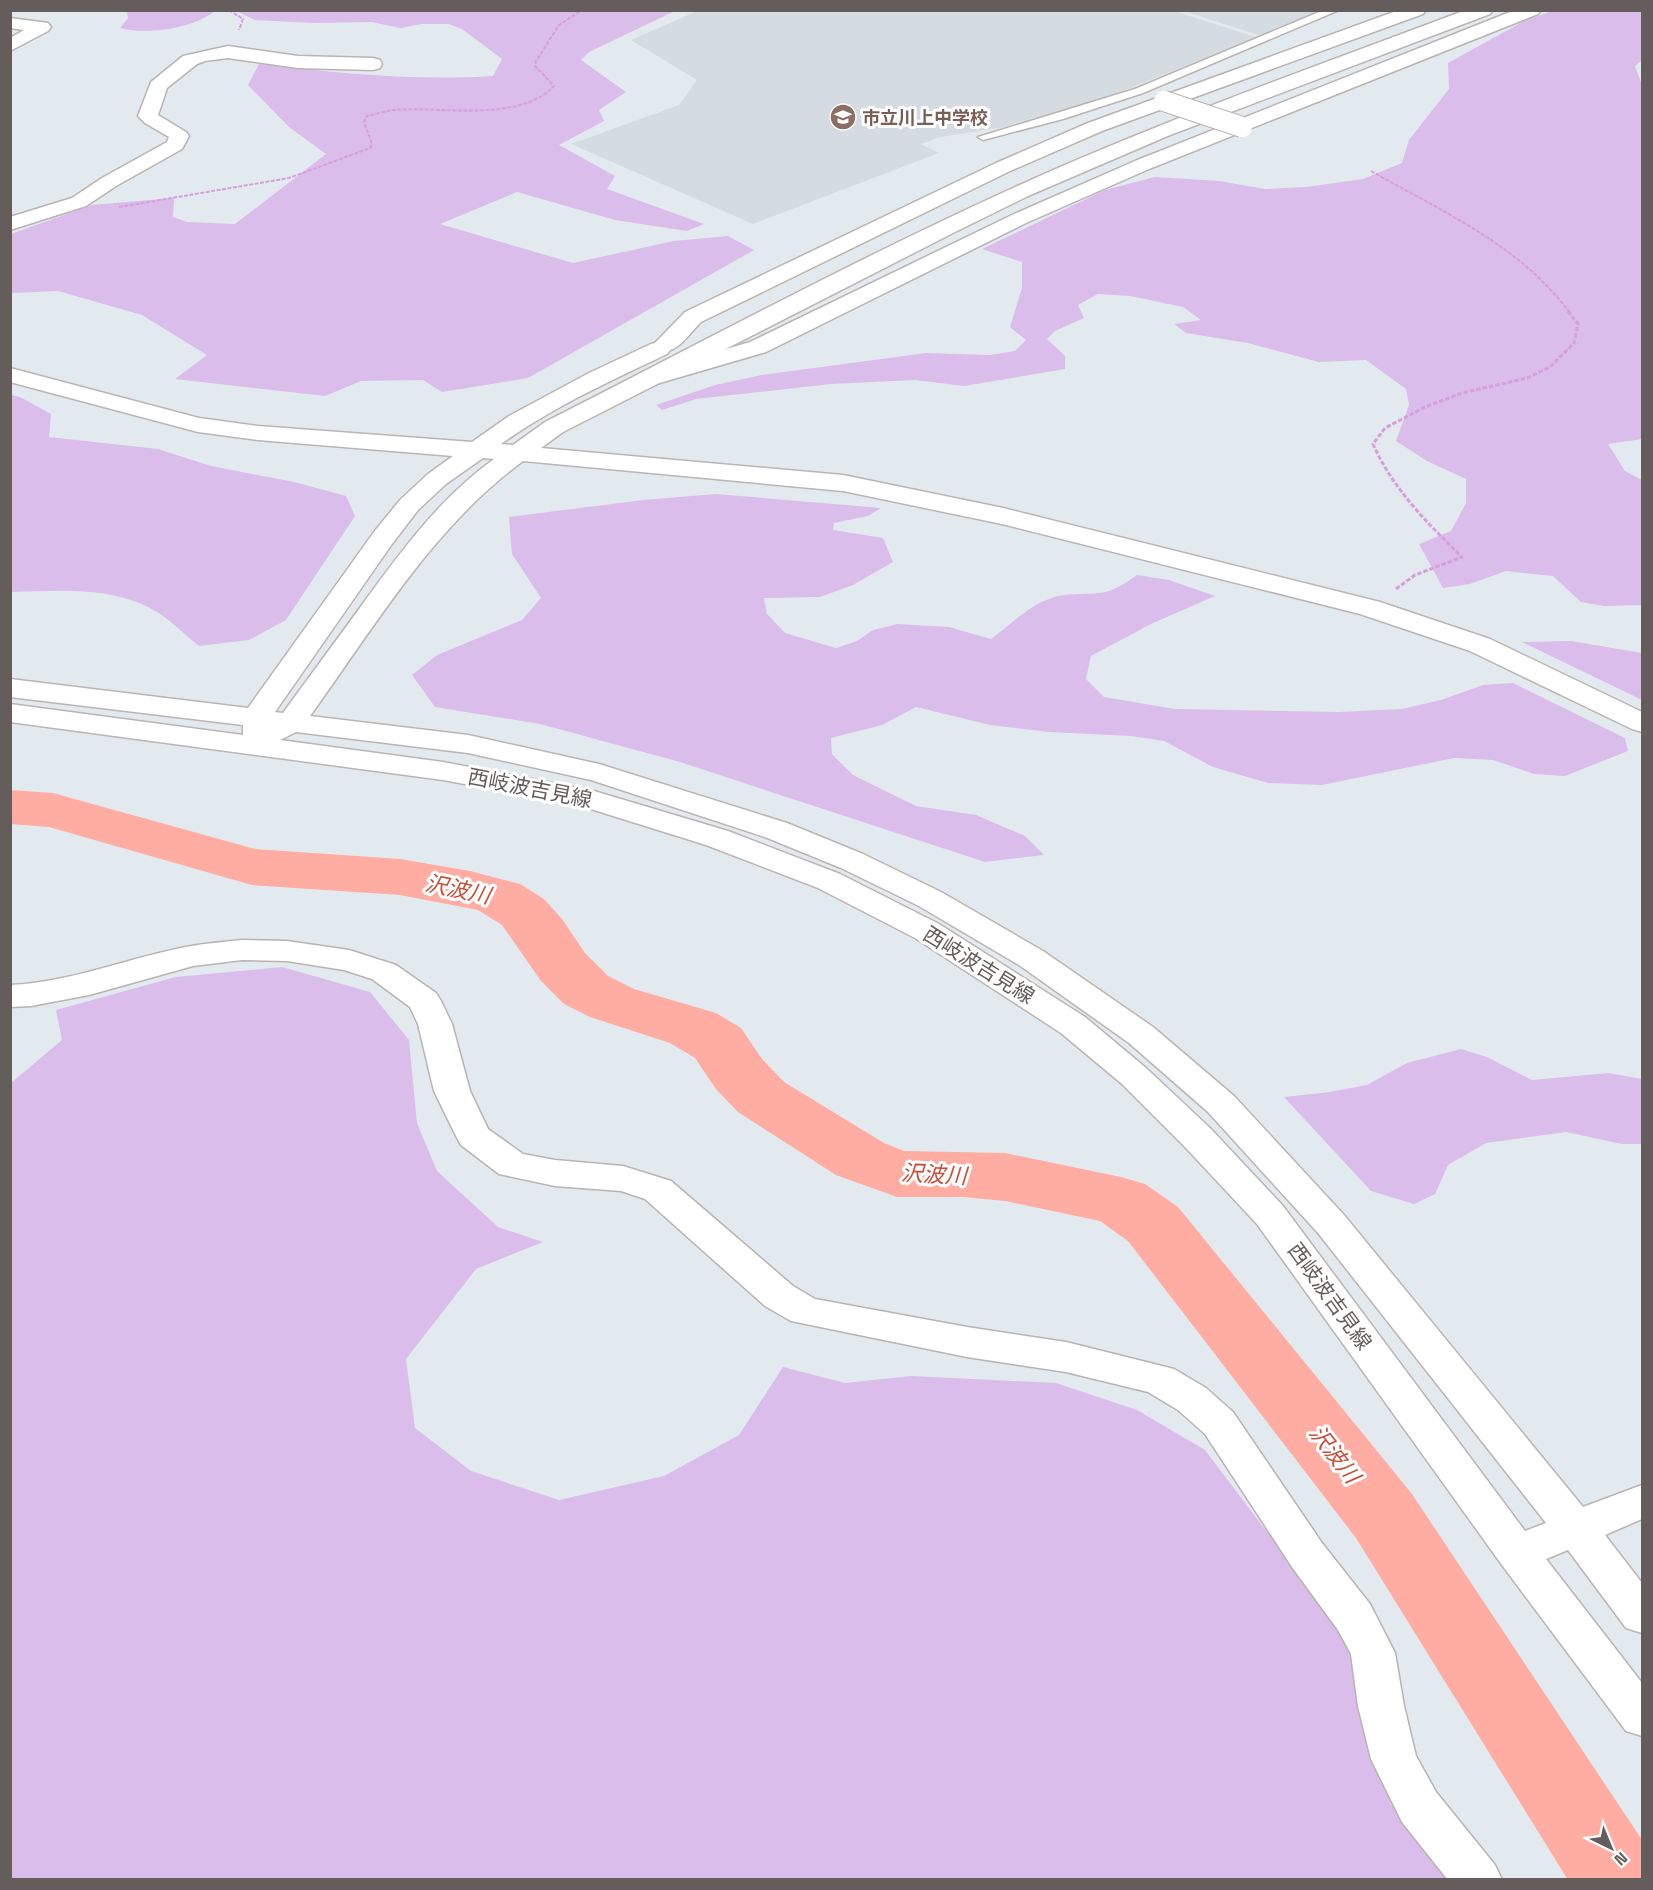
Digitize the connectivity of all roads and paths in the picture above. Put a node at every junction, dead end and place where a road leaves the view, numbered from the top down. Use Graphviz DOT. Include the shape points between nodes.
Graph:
graph roads {
  1 [pos="14,10"];
  2 [pos="582,10"];
  3 [pos="1334,10"];
  4 [pos="1417,10"];
  5 [pos="1449,10"];
  6 [pos="1484,10"];
  7 [pos="1532,10"];
  8 [pos="10,14"];
  9 [pos="10,23"];
  10 [pos="10,46"];
  11 [pos="374,64"];
  12 [pos="1139,91"];
  13 [pos="1164,101"];
  14 [pos="1242,127"];
  15 [pos="983,137"];
  16 [pos="1371,171"];
  17 [pos="118,207"];
  18 [pos="10,224"];
  19 [pos="664,346"];
  20 [pos="10,375"];
  21 [pos="643,381"];
  22 [pos="477,450"];
  23 [pos="516,453"];
  24 [pos="1370,608"];
  25 [pos="10,688"];
  26 [pos="10,713"];
  27 [pos="292,721"];
  28 [pos="1642,723"];
  29 [pos="258,731"];
  30 [pos="10,996"];
  31 [pos="1642,1501"];
  32 [pos="1576,1529"];
  33 [pos="1517,1552"];
  34 [pos="1642,1616"];
  35 [pos="1642,1717"];
  36 [pos="1478,1880"];
  1 -- 8 [label="street"];
  2 -- 17 [label="path" via="557,24 536,61 535,66 554,86 542,100 487,110 377,113 367,116 364,122 370,148 316,170 273,182"];
  3 -- 12 [label="lane"];
  4 -- 13 [label="street"];
  5 -- 19 [label="street" via="1037,169"];
  6 -- 21 [label="street" via="1102,156 947,227"];
  7 -- 14 [label="street"];
  9 -- 10 [label="street" via="42,27"];
  11 -- 18 [label="street" via="298,62 228,52 190,60 158,86 148,116 175,131 179,136 175,145 79,202"];
  12 -- 13 [label="lane"];
  12 -- 15 [label="lane"];
  13 -- 14 [label="street, bridge"];
  13 -- 19 [label="street" via="1003,167 693,317"];
  14 -- 21 [label="street" via="1018,219 758,348"];
  16 -- 24 [label="path" via="1451,214 1525,265 1563,300 1578,324 1574,343 1550,367 1527,378 1462,393 1425,407 1385,428 1373,444 1381,464 1428,524 1462,557 1415,575"];
  19 -- 22 [label="street" via="555,400"];
  20 -- 22 [label="street" via="198,425"];
  21 -- 23 [label="street" via="554,427"];
  22 -- 23 [label="street"];
  22 -- 29 [label="street" via="409,506 383,538"];
  23 -- 24 [label="street" via="855,485 1003,516"];
  23 -- 27 [label="street" via="449,512 410,557"];
  24 -- 28 [label="street" via="1480,645"];
  25 -- 29 [label="street, 西岐波吉見線"];
  26 -- 29 [label="street, 西岐波吉見線"];
  27 -- 29 [label="street, 西岐波吉見線"];
  27 -- 32 [label="street, 西岐波吉見線" via="468,744 599,773 704,806 852,861 930,899 1031,958 1141,1035 1221,1104 1330,1224"];
  29 -- 33 [label="street, 西岐波吉見線" via="583,797 717,838 829,881 927,931 1003,978 1073,1025 1134,1076 1270,1215"];
  30 -- 36 [label="street" via="88,984 191,956 242,950 287,951 349,960 384,972 424,1001 435,1024 452,1091 474,1136 512,1165 623,1179 658,1190 779,1296 805,1311 1066,1357 1160,1380 1192,1399 1219,1423 1307,1556 1354,1617 1372,1653 1394,1759 1419,1807"];
  31 -- 32 [label="street"];
  32 -- 33 [label="street"];
  32 -- 34 [label="street, 西岐波吉見線"];
  33 -- 35 [label="street, 西岐波吉見線"];
}
